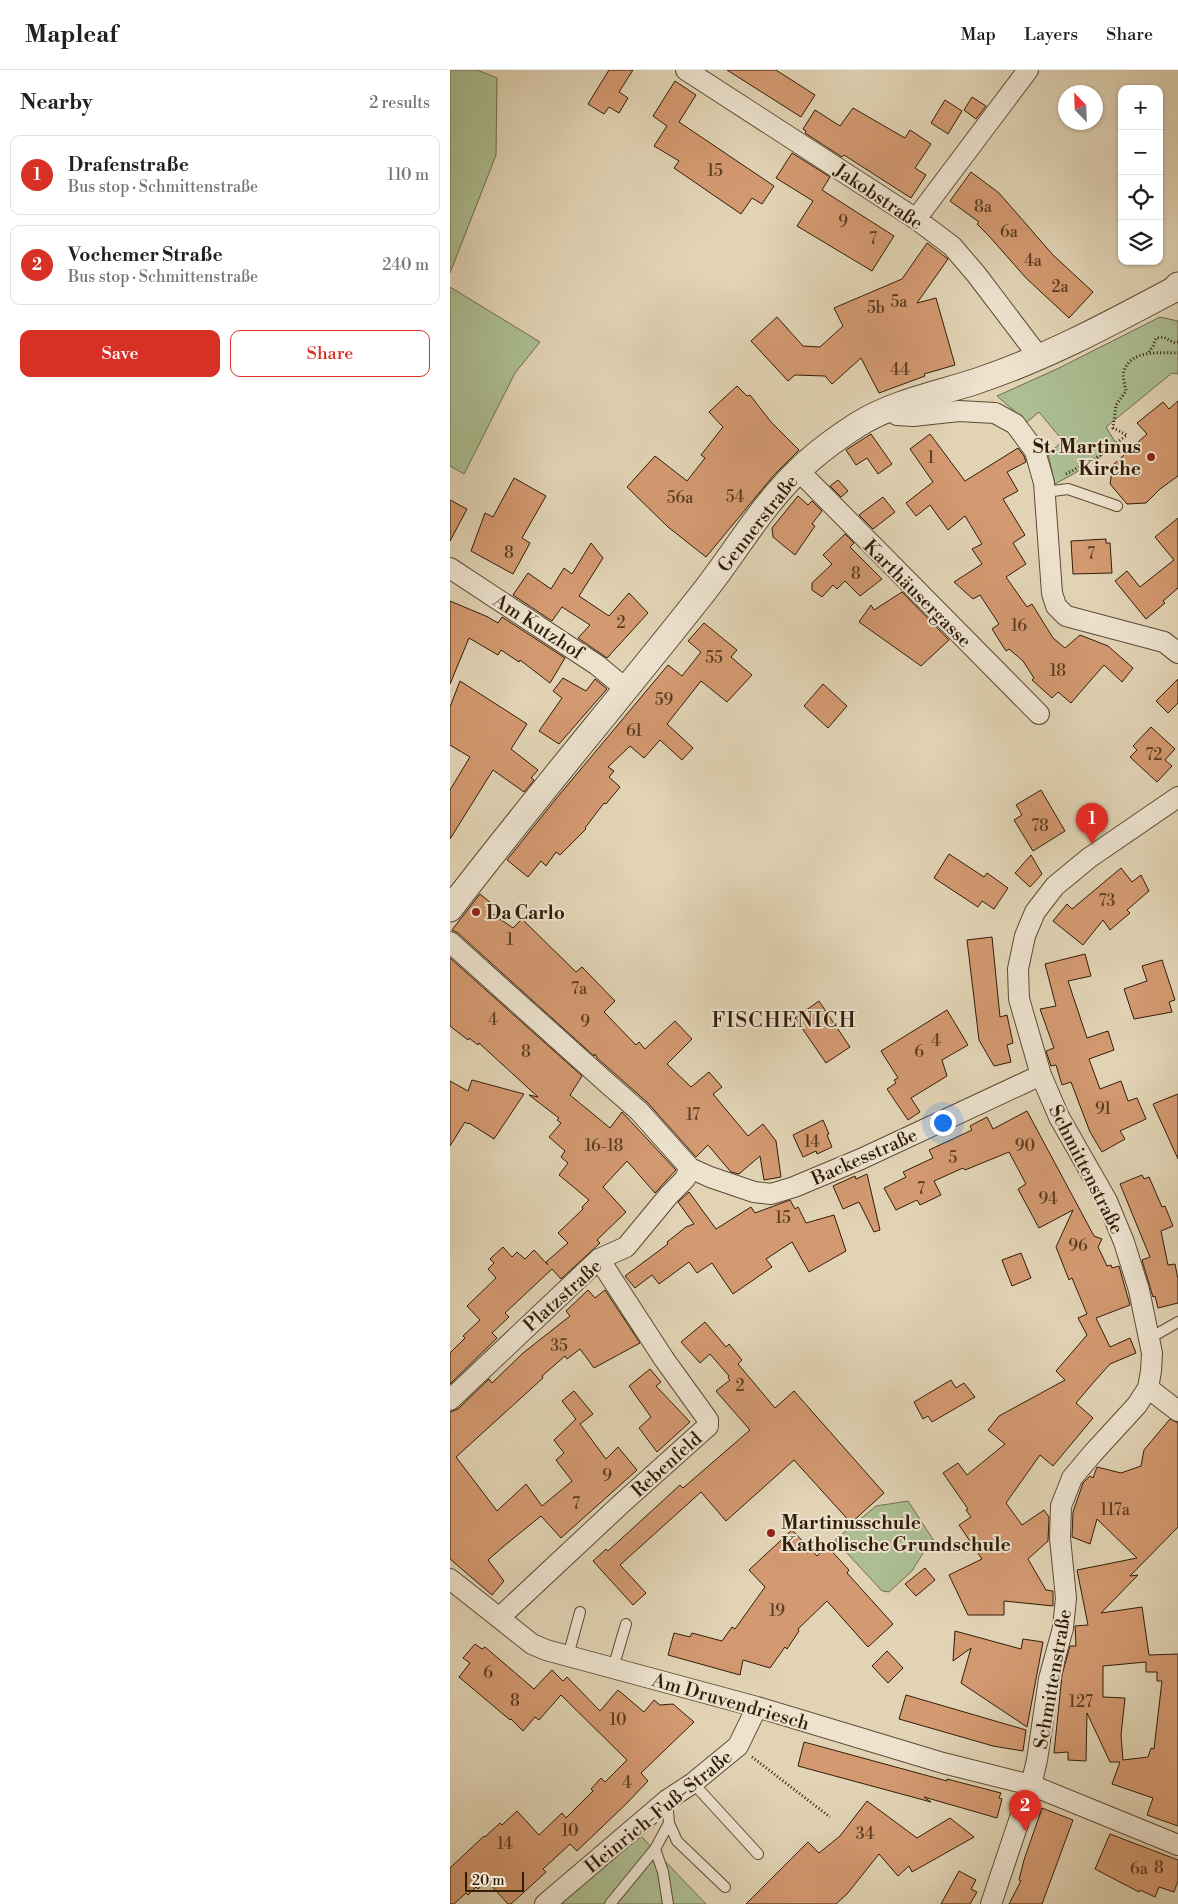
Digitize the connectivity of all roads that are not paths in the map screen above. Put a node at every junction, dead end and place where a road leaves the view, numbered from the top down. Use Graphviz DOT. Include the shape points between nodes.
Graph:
graph roads {
  1 [pos="686,70"];
  2 [pos="1028,70"];
  3 [pos="916,219"];
  4 [pos="1176,290"];
  5 [pos="1039,357"];
  6 [pos="888,409"];
  7 [pos="798,470"];
  8 [pos="1044,488"];
  9 [pos="1117,506"];
  10 [pos="450,568"];
  11 [pos="1178,653"];
  12 [pos="626,689"];
  13 [pos="1039,714"];
  14 [pos="1178,797"];
  15 [pos="450,909"];
  16 [pos="450,942"];
  17 [pos="1041,1075"];
  18 [pos="690,1168"];
  19 [pos="598,1259"];
  20 [pos="1178,1322"];
  21 [pos="1150,1338"];
  22 [pos="1148,1388"];
  23 [pos="450,1400"];
  24 [pos="1178,1412"];
  25 [pos="450,1579"];
  26 [pos="580,1612"];
  27 [pos="499,1618"];
  28 [pos="626,1624"];
  29 [pos="568,1656"];
  30 [pos="613,1668"];
  31 [pos="757,1707"];
  32 [pos="692,1783"];
  33 [pos="1031,1785"];
  34 [pos="667,1800"];
  35 [pos="668,1823"];
  36 [pos="1178,1844"];
  37 [pos="655,1849"];
  38 [pos="758,1854"];
  39 [pos="725,1887"];
  40 [pos="545,1904"];
  41 [pos="610,1904"];
  42 [pos="668,1904"];
  43 [pos="991,1904"];
  1 -- 3 [label="street, Jakobstraße"];
  2 -- 3 [label="street"];
  3 -- 5 [label="street, Jakobstraße" via="952,246"];
  4 -- 5 [label="street, Gennerstraße"];
  5 -- 6 [label="street, Gennerstraße"];
  6 -- 7 [label="street, Gennerstraße" via="859,424"];
  6 -- 8 [label="street" via="897,415 913,416 959,411 995,414 1015,424 1035,451"];
  7 -- 12 [label="street, Gennerstraße"];
  7 -- 13 [label="street, Karthäusergasse"];
  8 -- 9 [label="lane" via="1068,489"];
  8 -- 11 [label="street" via="1052,592 1056,606 1066,616 1164,642"];
  10 -- 12 [label="street, Am Kutzhof" via="597,665"];
  12 -- 15 [label="street, Gennerstraße"];
  14 -- 17 [label="street, Schmittenstraße" via="1089,858 1055,886 1035,912 1025,936 1018,969 1019,999"];
  16 -- 18 [label="street" via="639,1111"];
  17 -- 18 [label="street, Backesstraße" via="869,1155 771,1194 754,1192"];
  17 -- 21 [label="street, Schmittenstraße" via="1124,1242"];
  18 -- 19 [label="street, Platzstraße" via="685,1179 626,1247"];
  19 -- 23 [label="street, Platzstraße"];
  19 -- 27 [label="street, Rebenfeld" via="708,1420 708,1426"];
  20 -- 21 [label="lane"];
  21 -- 22 [label="street, Schmittenstraße"];
  22 -- 24 [label="street"];
  22 -- 33 [label="street, Schmittenstraße" via="1137,1405 1072,1478 1061,1506 1060,1538 1066,1598 1064,1620 1049,1679"];
  25 -- 27 [label="street, Am Druvendriesch"];
  26 -- 29 [label="lane"];
  27 -- 29 [label="street, Am Druvendriesch" via="532,1644"];
  28 -- 30 [label="lane"];
  29 -- 30 [label="street, Am Druvendriesch"];
  30 -- 31 [label="street, Am Druvendriesch"];
  31 -- 32 [label="street, Heinrich-Fuß-Straße" via="738,1746"];
  31 -- 33 [label="street, Am Druvendriesch" via="943,1763"];
  32 -- 34 [label="street, Heinrich-Fuß-Straße"];
  32 -- 38 [label="lane"];
  33 -- 36 [label="street, Am Druvendriesch"];
  33 -- 43 [label="street, Schmittenstraße"];
  34 -- 35 [label="lane"];
  34 -- 40 [label="street, Heinrich-Fuß-Straße"];
  35 -- 37 [label="lane"];
  35 -- 39 [label="lane" via="677,1841"];
  37 -- 41 [label="lane"];
  37 -- 42 [label="lane"];
}
